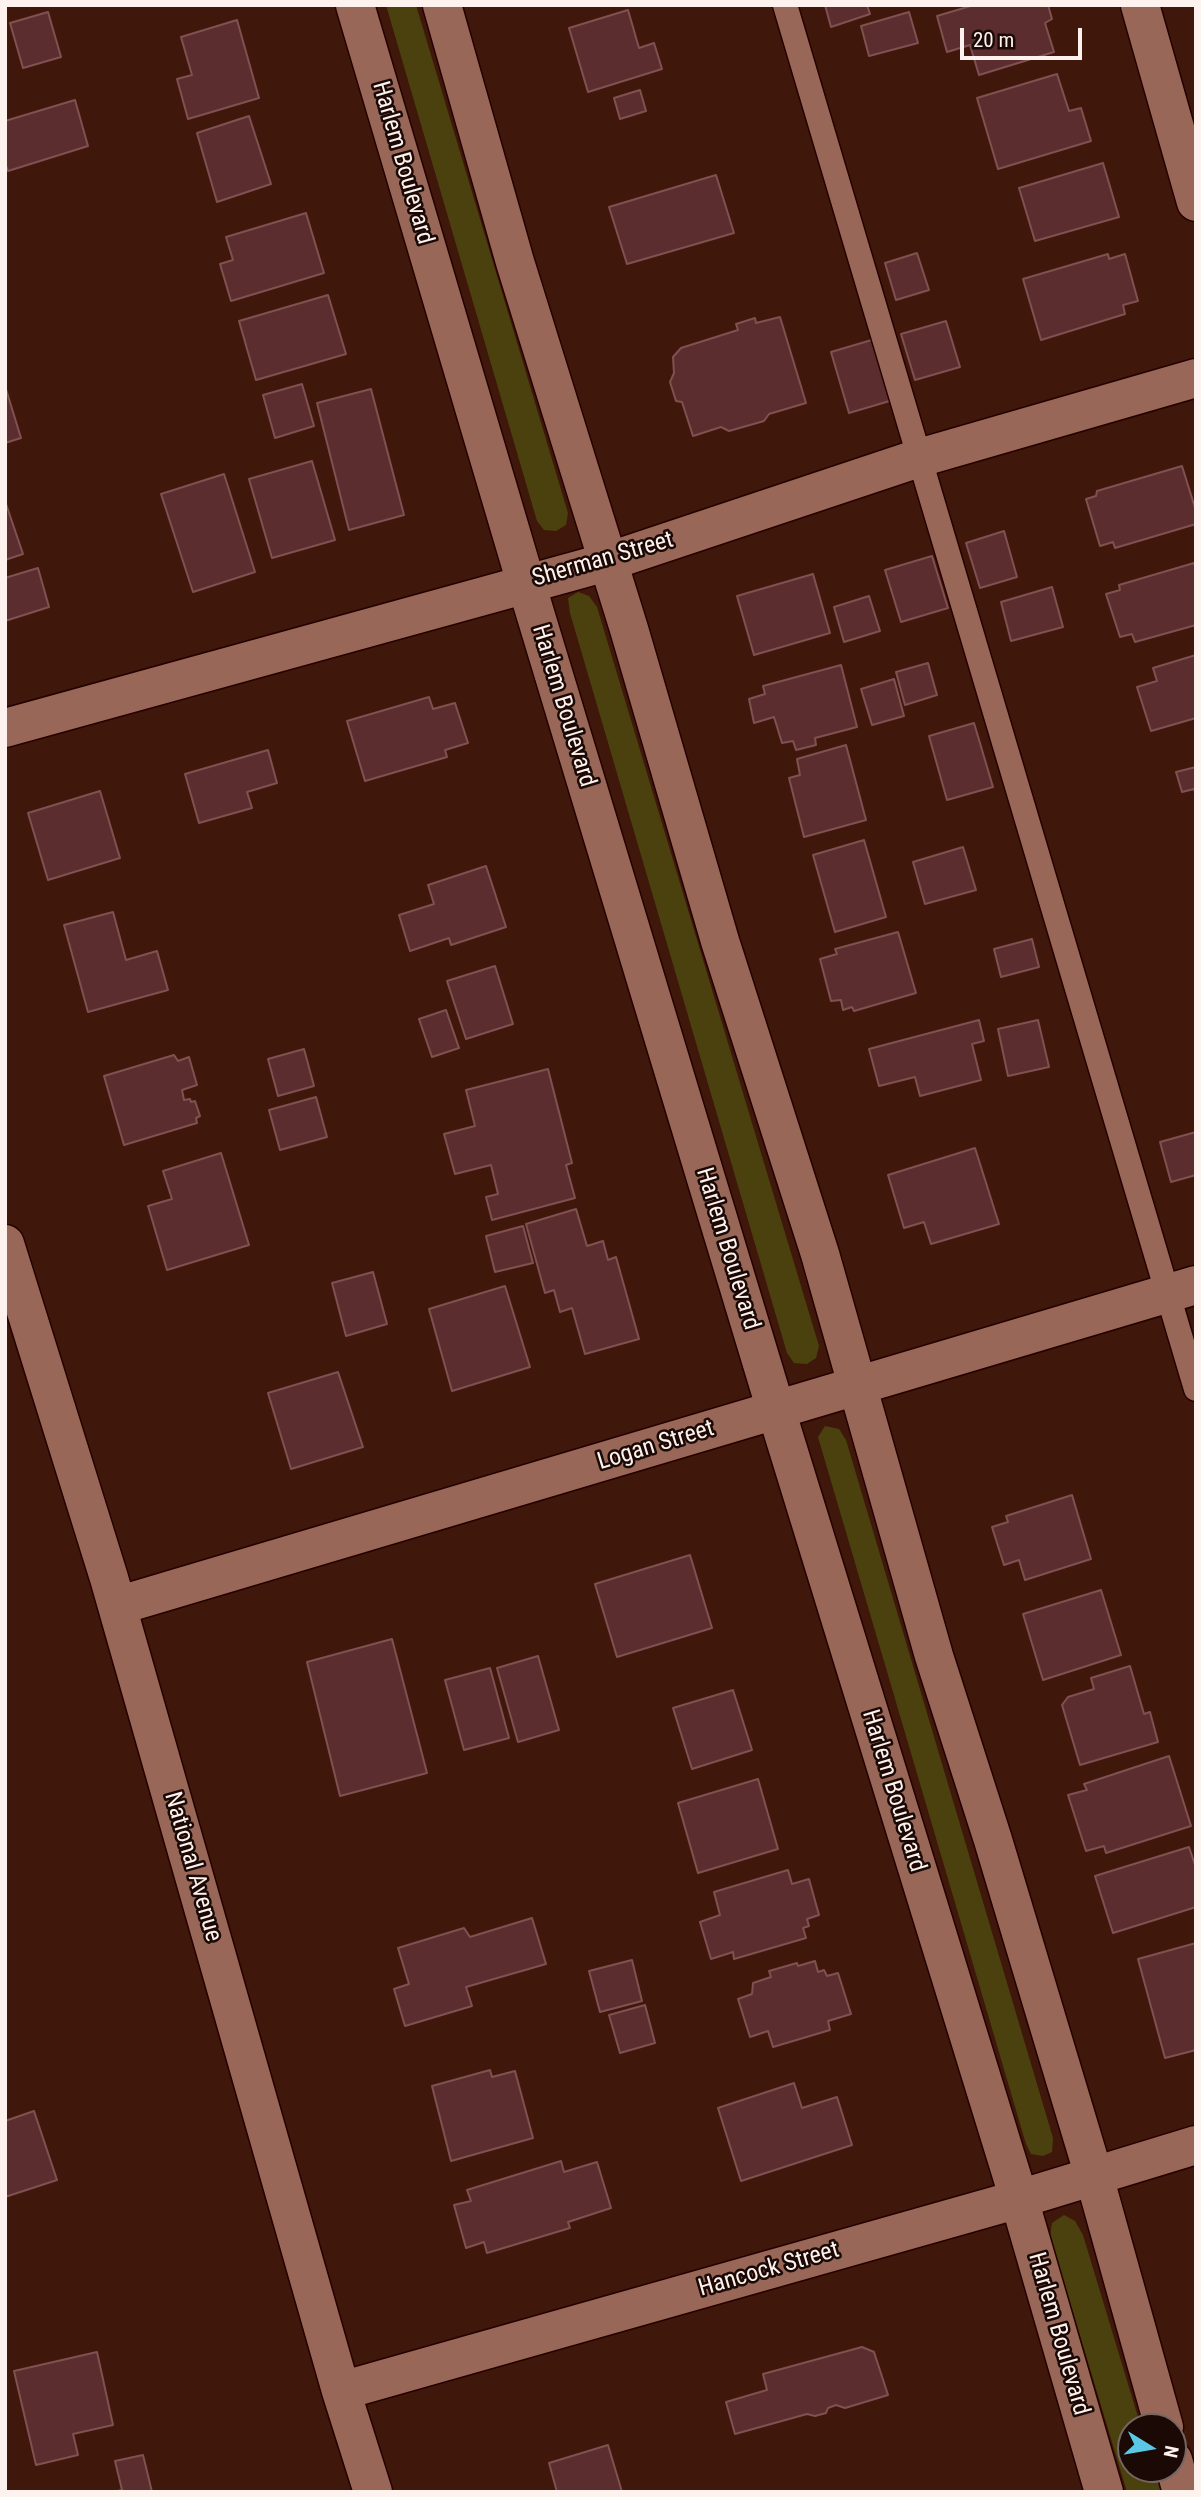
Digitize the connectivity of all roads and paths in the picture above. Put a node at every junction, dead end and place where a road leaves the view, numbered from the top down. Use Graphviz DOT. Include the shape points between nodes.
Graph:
graph roads {
  1 [pos="355,5"];
  2 [pos="442,5"];
  3 [pos="785,5"];
  4 [pos="1140,5"];
  5 [pos="1196,202"];
  6 [pos="1196,378"];
  7 [pos="919,458"];
  8 [pos="607,562"];
  9 [pos="526,583"];
  10 [pos="5,728"];
  11 [pos="5,1244"];
  12 [pos="1182,1290"];
  13 [pos="859,1385"];
  14 [pos="1196,1389"];
  15 [pos="776,1410"];
  16 [pos="117,1606"];
  17 [pos="1196,2145"];
  18 [pos="1094,2176"];
  19 [pos="1019,2199"];
  20 [pos="341,2391"];
  21 [pos="1160,2413"];
  22 [pos="373,2492"];
  23 [pos="1104,2492"];
  1 -- 9 [label="street, Harlem Boulevard"];
  2 -- 8 [label="street"];
  3 -- 7 [label="lane"];
  4 -- 5 [label="street"];
  6 -- 7 [label="street, Sherman Street"];
  7 -- 8 [label="street, Sherman Street"];
  7 -- 12 [label="lane"];
  8 -- 9 [label="street, Sherman Street"];
  8 -- 13 [label="street"];
  9 -- 10 [label="street, Sherman Street"];
  9 -- 15 [label="street, Harlem Boulevard"];
  11 -- 16 [label="street, National Avenue"];
  12 -- 13 [label="street, Logan Street"];
  12 -- 14 [label="lane"];
  13 -- 15 [label="street, Logan Street"];
  13 -- 18 [label="street" via="934,1656"];
  15 -- 16 [label="street, Logan Street"];
  15 -- 19 [label="street, Harlem Boulevard"];
  16 -- 20 [label="street, National Avenue"];
  17 -- 18 [label="street, Hancock Street"];
  18 -- 19 [label="street, Hancock Street"];
  18 -- 21 [label="street"];
  19 -- 20 [label="street, Hancock Street"];
  19 -- 23 [label="street, Harlem Boulevard"];
  20 -- 22 [label="street, National Avenue"];
}
